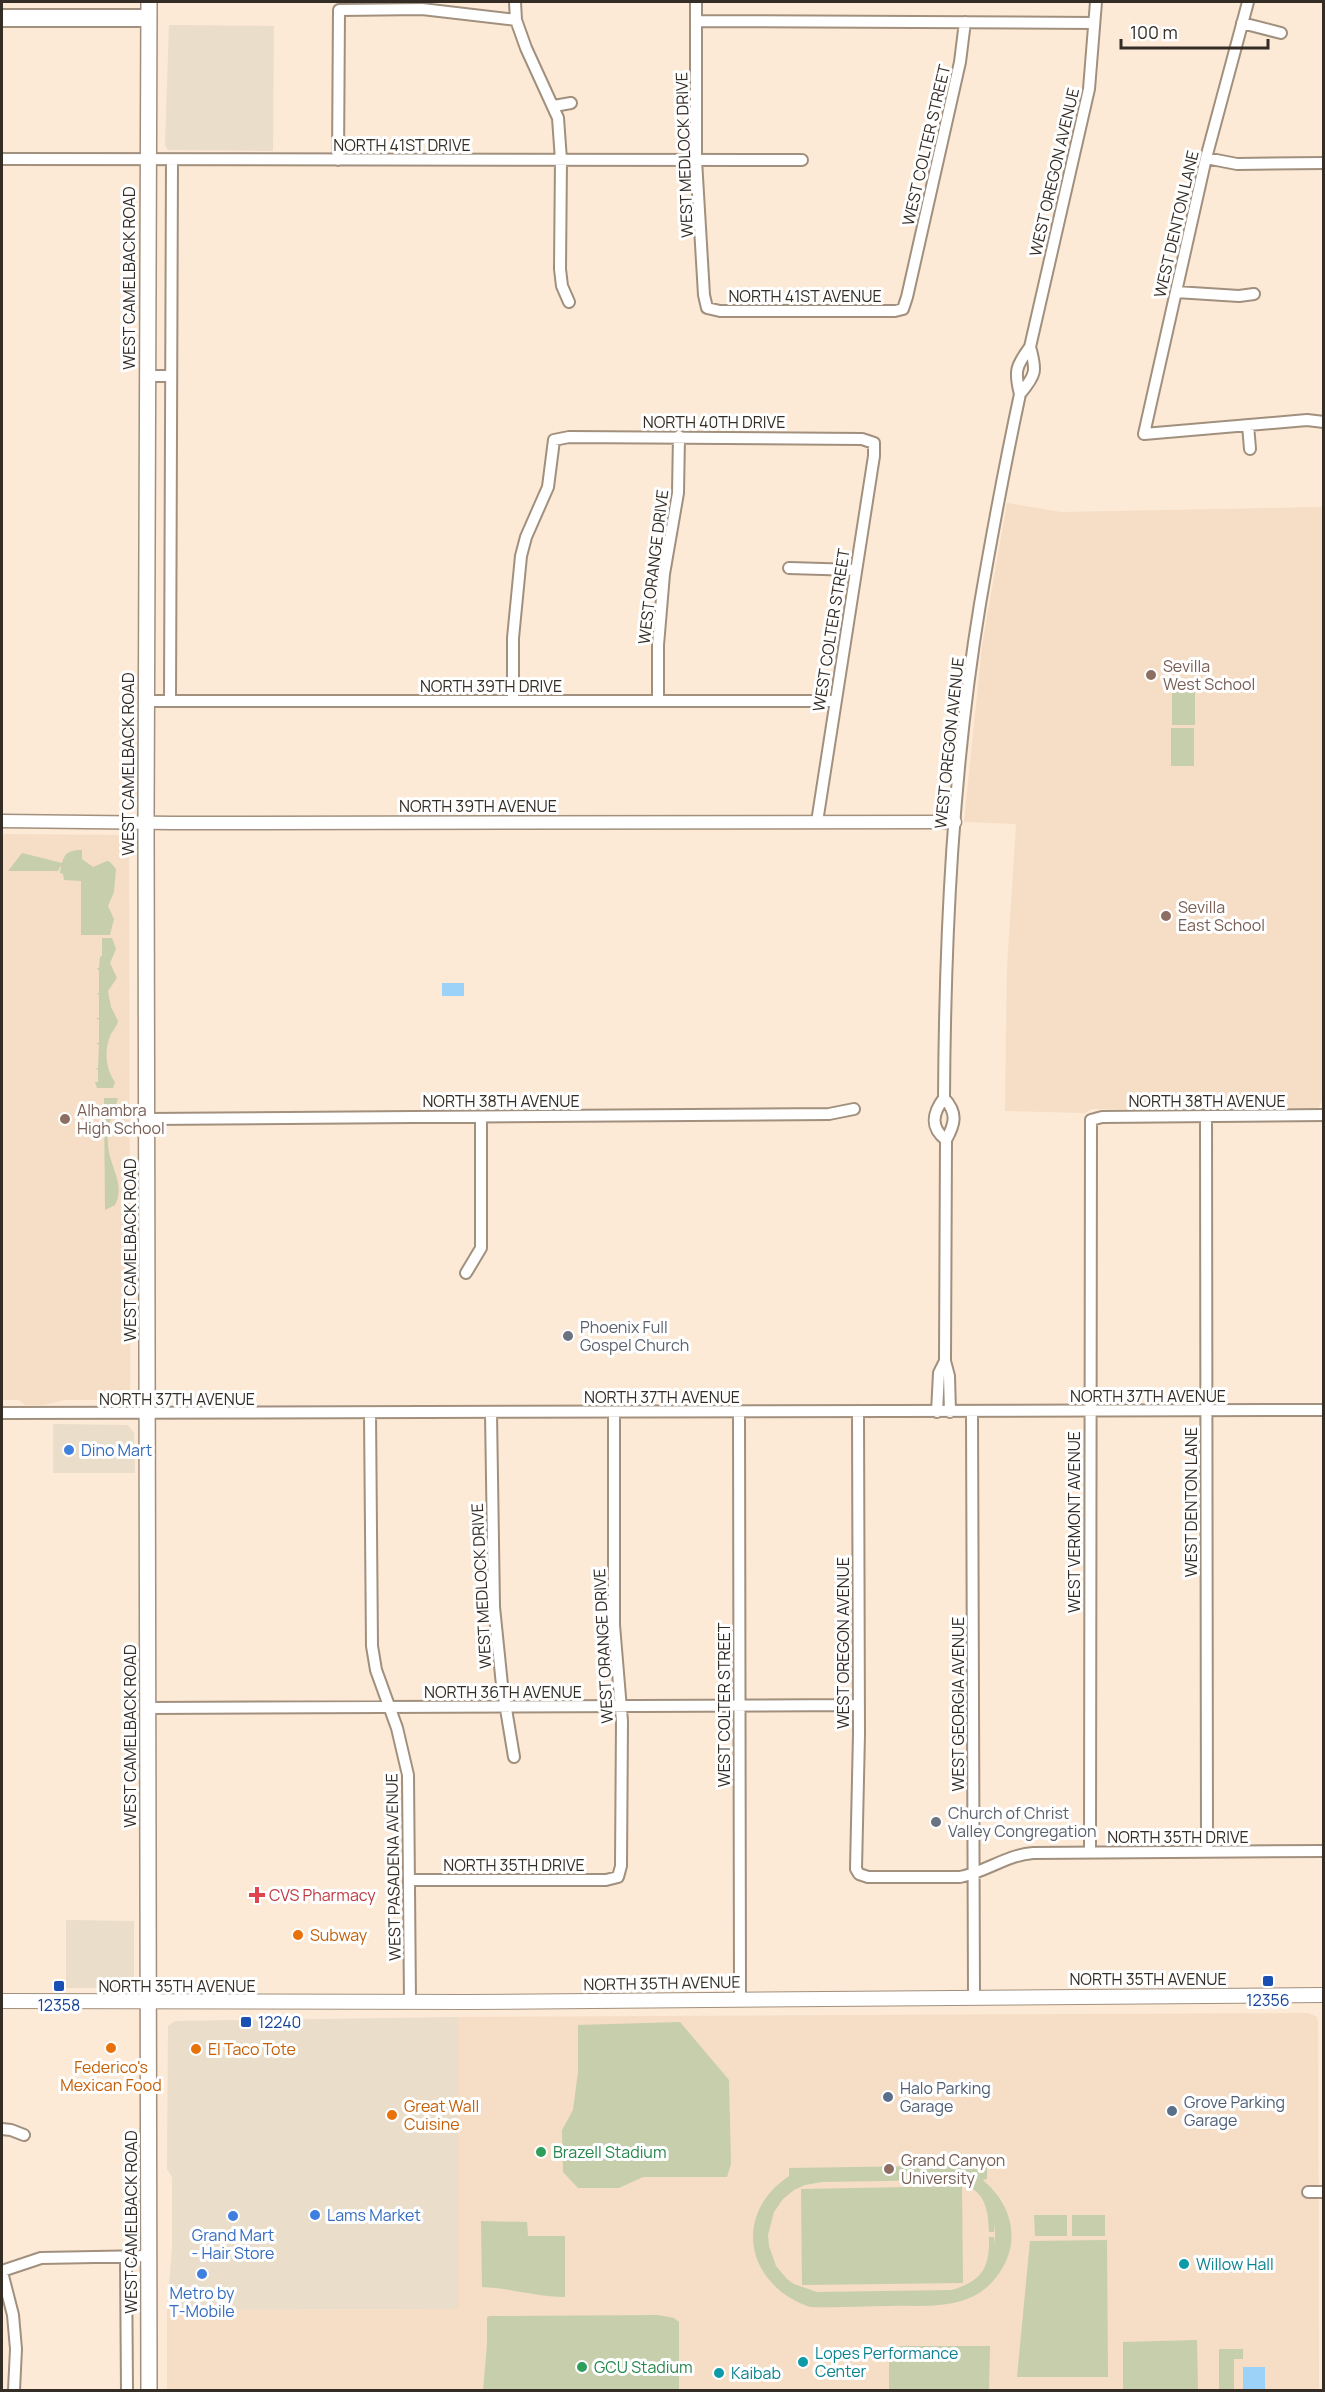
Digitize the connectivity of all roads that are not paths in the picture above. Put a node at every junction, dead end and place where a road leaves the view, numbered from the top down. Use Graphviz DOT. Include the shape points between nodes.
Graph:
graph roads {
  1 [pos="516,2"];
  2 [pos="696,2"];
  3 [pos="1096,2"];
  4 [pos="1248,2"];
  5 [pos="148,10"];
  6 [pos="2,18"];
  7 [pos="516,20"];
  8 [pos="696,21"];
  9 [pos="965,22"];
  10 [pos="1094,23"];
  11 [pos="1242,23"];
  12 [pos="1281,33"];
  13 [pos="571,103"];
  14 [pos="554,106"];
  15 [pos="1206,158"];
  16 [pos="2,159"];
  17 [pos="147,160"];
  18 [pos="172,160"];
  19 [pos="338,160"];
  20 [pos="561,160"];
  21 [pos="696,160"];
  22 [pos="802,160"];
  23 [pos="1323,163"];
  24 [pos="1176,292"];
  25 [pos="1254,294"];
  26 [pos="569,302"];
  27 [pos="707,308"];
  28 [pos="903,309"];
  29 [pos="1030,347"];
  30 [pos="147,376"];
  31 [pos="171,376"];
  32 [pos="1020,394"];
  33 [pos="1323,422"];
  34 [pos="1248,425"];
  35 [pos="679,436"];
  36 [pos="874,443"];
  37 [pos="1250,449"];
  38 [pos="789,567"];
  39 [pos="856,570"];
  40 [pos="147,701"];
  41 [pos="170,701"];
  42 [pos="513,701"];
  43 [pos="658,701"];
  44 [pos="835,701"];
  45 [pos="2,821"];
  46 [pos="146,822"];
  47 [pos="817,822"];
  48 [pos="955,822"];
  49 [pos="944,1098"];
  50 [pos="854,1109"];
  51 [pos="1323,1115"];
  52 [pos="481,1117"];
  53 [pos="1206,1117"];
  54 [pos="147,1119"];
  55 [pos="1090,1120"];
  56 [pos="946,1140"];
  57 [pos="466,1273"];
  58 [pos="945,1361"];
  59 [pos="1323,1410"];
  60 [pos="972,1411"];
  61 [pos="1089,1411"];
  62 [pos="1206,1411"];
  63 [pos="614,1412"];
  64 [pos="739,1412"];
  65 [pos="858,1412"];
  66 [pos="937,1412"];
  67 [pos="950,1412"];
  68 [pos="2,1413"];
  69 [pos="370,1413"];
  70 [pos="490,1413"];
  71 [pos="148,1414"];
  72 [pos="858,1705"];
  73 [pos="621,1706"];
  74 [pos="739,1706"];
  75 [pos="388,1707"];
  76 [pos="505,1707"];
  77 [pos="148,1708"];
  78 [pos="514,1757"];
  79 [pos="1323,1851"];
  80 [pos="1090,1852"];
  81 [pos="1207,1852"];
  82 [pos="859,1874"];
  83 [pos="974,1874"];
  84 [pos="618,1877"];
  85 [pos="410,1880"];
  86 [pos="1323,1995"];
  87 [pos="974,1997"];
  88 [pos="740,1998"];
  89 [pos="2,2001"];
  90 [pos="148,2002"];
  91 [pos="410,2002"];
  92 [pos="2,2129"];
  93 [pos="24,2135"];
  94 [pos="1308,2192"];
  95 [pos="1323,2192"];
  96 [pos="126,2256"];
  97 [pos="148,2256"];
  98 [pos="2,2271"];
  99 [pos="14,2391"];
  100 [pos="127,2391"];
  101 [pos="148,2391"];
  1 -- 7 [label="street"];
  2 -- 8 [label="street, WEST MEDLOCK DRIVE"];
  3 -- 10 [label="street, WEST OREGON AVENUE"];
  4 -- 11 [label="street, WEST DENTON LANE"];
  5 -- 6 [label="highway"];
  5 -- 17 [label="main road, WEST CAMELBACK ROAD"];
  7 -- 14 [label="street"];
  7 -- 19 [label="street" via="422,9 339,10"];
  8 -- 9 [label="street"];
  8 -- 21 [label="street, WEST MEDLOCK DRIVE"];
  9 -- 10 [label="street"];
  9 -- 28 [label="street, WEST COLTER STREET"];
  10 -- 29 [label="street, WEST OREGON AVENUE" via="1089,89"];
  11 -- 12 [label="street"];
  11 -- 15 [label="street, WEST DENTON LANE"];
  13 -- 14 [label="street"];
  14 -- 20 [label="street"];
  15 -- 23 [label="street" via="1237,164"];
  15 -- 24 [label="street, WEST DENTON LANE"];
  16 -- 17 [label="street, NORTH 41ST DRIVE"];
  17 -- 18 [label="street, NORTH 41ST DRIVE"];
  17 -- 30 [label="main road, WEST CAMELBACK ROAD"];
  18 -- 19 [label="street, NORTH 41ST DRIVE"];
  18 -- 31 [label="street"];
  19 -- 20 [label="street, NORTH 41ST DRIVE"];
  20 -- 21 [label="street, NORTH 41ST DRIVE"];
  20 -- 26 [label="street" via="560,269"];
  21 -- 22 [label="street, NORTH 41ST DRIVE"];
  21 -- 27 [label="street, WEST MEDLOCK DRIVE"];
  24 -- 25 [label="street"];
  24 -- 34 [label="street, WEST DENTON LANE" via="1144,434"];
  27 -- 28 [label="street, NORTH 41ST AVENUE"];
  29 -- 32 [label="street, WEST OREGON AVENUE" via="1035,367 1032,379"];
  29 -- 32 [label="street, WEST OREGON AVENUE" via="1018,362 1015,375"];
  30 -- 31 [label="street"];
  30 -- 40 [label="main road, WEST CAMELBACK ROAD"];
  31 -- 41 [label="street"];
  32 -- 48 [label="street, WEST OREGON AVENUE" via="980,606"];
  33 -- 34 [label="street"];
  34 -- 37 [label="street"];
  35 -- 36 [label="street, NORTH 40TH DRIVE" via="862,439"];
  35 -- 42 [label="street, NORTH 40TH DRIVE" via="554,440 548,487 521,556 513,638"];
  35 -- 43 [label="street, WEST ORANGE DRIVE" via="678,493 664,574 658,645"];
  36 -- 39 [label="street, WEST COLTER STREET"];
  38 -- 39 [label="street"];
  39 -- 44 [label="street, WEST COLTER STREET"];
  40 -- 41 [label="street, NORTH 39TH DRIVE"];
  40 -- 46 [label="main road, WEST CAMELBACK ROAD"];
  41 -- 42 [label="street, NORTH 39TH DRIVE"];
  42 -- 43 [label="street, NORTH 39TH DRIVE"];
  43 -- 44 [label="street, NORTH 39TH DRIVE"];
  44 -- 47 [label="street, WEST COLTER STREET"];
  45 -- 46 [label="street, NORTH 39TH AVENUE"];
  46 -- 47 [label="street, NORTH 39TH AVENUE"];
  46 -- 54 [label="main road, WEST CAMELBACK ROAD"];
  47 -- 48 [label="street, NORTH 39TH AVENUE"];
  48 -- 49 [label="street, WEST OREGON AVENUE"];
  49 -- 56 [label="street, WEST OREGON AVENUE" via="954,1113 954,1125"];
  49 -- 56 [label="street, WEST OREGON AVENUE" via="933,1119"];
  50 -- 52 [label="street, NORTH 38TH AVENUE" via="829,1114"];
  51 -- 53 [label="street, NORTH 38TH AVENUE"];
  52 -- 54 [label="street, NORTH 38TH AVENUE"];
  52 -- 57 [label="street" via="481,1248"];
  53 -- 55 [label="street, NORTH 38TH AVENUE"];
  53 -- 62 [label="street, WEST DENTON LANE"];
  54 -- 71 [label="main road, WEST CAMELBACK ROAD"];
  55 -- 61 [label="street, WEST VERMONT AVENUE"];
  56 -- 58 [label="street, WEST OREGON AVENUE"];
  58 -- 66 [label="street, WEST OREGON AVENUE" via="939,1373"];
  58 -- 67 [label="street, WEST OREGON AVENUE"];
  59 -- 62 [label="street, NORTH 37TH AVENUE"];
  60 -- 61 [label="street, NORTH 37TH AVENUE"];
  60 -- 67 [label="street, NORTH 37TH AVENUE"];
  60 -- 83 [label="street, WEST GEORGIA AVENUE"];
  61 -- 62 [label="street, NORTH 37TH AVENUE"];
  61 -- 80 [label="street, WEST VERMONT AVENUE"];
  62 -- 81 [label="street, WEST DENTON LANE"];
  63 -- 64 [label="street, NORTH 37TH AVENUE"];
  63 -- 70 [label="street, NORTH 37TH AVENUE"];
  63 -- 73 [label="street, WEST ORANGE DRIVE" via="614,1625"];
  64 -- 65 [label="street, NORTH 37TH AVENUE"];
  64 -- 74 [label="street, WEST COLTER STREET"];
  65 -- 66 [label="street, NORTH 37TH AVENUE"];
  65 -- 72 [label="street, WEST OREGON AVENUE"];
  66 -- 67 [label="street, NORTH 37TH AVENUE"];
  68 -- 71 [label="street, NORTH 37TH AVENUE"];
  69 -- 70 [label="street, NORTH 37TH AVENUE"];
  69 -- 71 [label="street, NORTH 37TH AVENUE"];
  69 -- 75 [label="street, WEST PASADENA AVENUE" via="371,1636 376,1670"];
  70 -- 76 [label="street, WEST MEDLOCK DRIVE" via="494,1607"];
  71 -- 77 [label="main road, WEST CAMELBACK ROAD"];
  72 -- 74 [label="street, NORTH 36TH AVENUE"];
  72 -- 82 [label="street, WEST OREGON AVENUE"];
  73 -- 74 [label="street, NORTH 36TH AVENUE"];
  73 -- 76 [label="street, NORTH 36TH AVENUE"];
  73 -- 84 [label="street, WEST ORANGE DRIVE"];
  74 -- 88 [label="street, WEST COLTER STREET"];
  75 -- 76 [label="street, NORTH 36TH AVENUE"];
  75 -- 77 [label="street, NORTH 36TH AVENUE"];
  75 -- 85 [label="street, WEST PASADENA AVENUE" via="408,1775"];
  76 -- 78 [label="street, WEST MEDLOCK DRIVE"];
  77 -- 90 [label="main road, WEST CAMELBACK ROAD"];
  79 -- 81 [label="street, NORTH 35TH DRIVE"];
  80 -- 81 [label="street, NORTH 35TH DRIVE"];
  80 -- 83 [label="street, NORTH 35TH DRIVE" via="1010,1856"];
  82 -- 83 [label="street, NORTH 35TH DRIVE"];
  83 -- 87 [label="street, WEST GEORGIA AVENUE"];
  84 -- 85 [label="street, NORTH 35TH DRIVE"];
  85 -- 91 [label="street, WEST PASADENA AVENUE"];
  86 -- 87 [label="main road, NORTH 35TH AVENUE"];
  87 -- 88 [label="main road, NORTH 35TH AVENUE"];
  88 -- 91 [label="main road, NORTH 35TH AVENUE"];
  89 -- 90 [label="main road, NORTH 35TH AVENUE"];
  90 -- 91 [label="main road, NORTH 35TH AVENUE"];
  90 -- 97 [label="main road, WEST CAMELBACK ROAD"];
  92 -- 93 [label="street"];
  94 -- 95 [label="street"];
  96 -- 97 [label="street"];
  96 -- 98 [label="street" via="41,2258"];
  96 -- 100 [label="street, WEST CAMELBACK ROAD"];
  97 -- 101 [label="main road, WEST CAMELBACK ROAD"];
  98 -- 99 [label="street" via="13,2315"];
}
